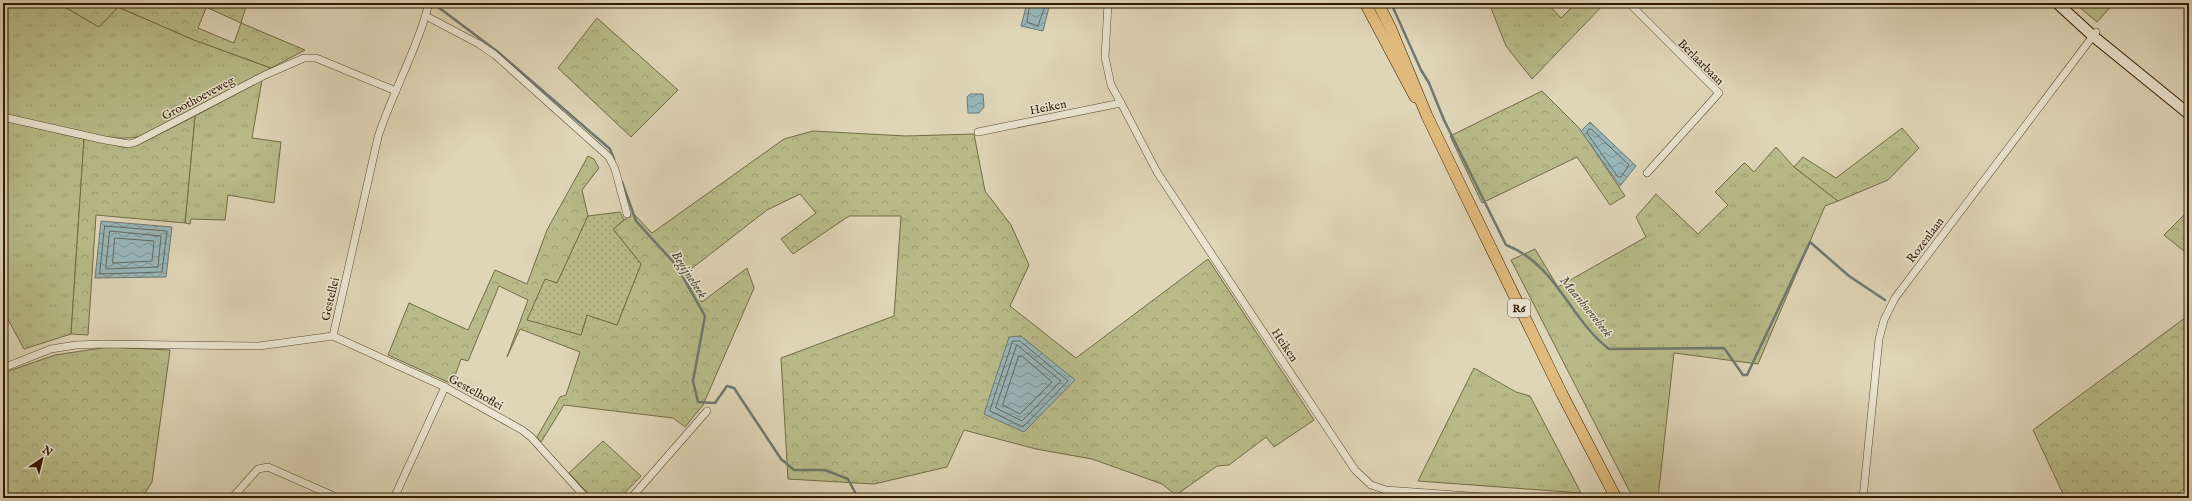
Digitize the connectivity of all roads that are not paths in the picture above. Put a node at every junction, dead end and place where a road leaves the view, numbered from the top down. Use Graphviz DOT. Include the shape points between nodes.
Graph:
graph roads {
  1 [pos="429,3"];
  2 [pos="1108,3"];
  3 [pos="1364,3"];
  4 [pos="1378,3"];
  5 [pos="1629,3"];
  6 [pos="2058,3"];
  7 [pos="426,16"];
  8 [pos="2094,34"];
  9 [pos="396,91"];
  10 [pos="1120,103"];
  11 [pos="2189,114"];
  12 [pos="1427,116"];
  13 [pos="3,117"];
  14 [pos="978,132"];
  15 [pos="1647,173"];
  16 [pos="627,214"];
  17 [pos="333,336"];
  18 [pos="3,368"];
  19 [pos="445,387"];
  20 [pos="707,411"];
  21 [pos="1386,490"];
  22 [pos="2189,490"];
  23 [pos="1398,495"];
  24 [pos="232,498"];
  25 [pos="338,498"];
  26 [pos="394,498"];
  27 [pos="586,498"];
  28 [pos="631,498"];
  29 [pos="1385,498"];
  30 [pos="1497,498"];
  31 [pos="1616,498"];
  32 [pos="1863,498"];
  33 [pos="2178,498"];
  1 -- 7 [label="street, Gestellei"];
  2 -- 10 [label="street, Heiken" via="1105,57 1111,85"];
  3 -- 12 [label="main road, R6" via="1405,82"];
  4 -- 12 [label="main road, R6" via="1414,80"];
  5 -- 15 [label="street, Berlaarbaan" via="1719,93"];
  6 -- 8 [label="street" via="2081,19"];
  7 -- 9 [label="street, Gestellei"];
  7 -- 16 [label="street" via="495,55 609,157 615,169"];
  8 -- 11 [label="street" via="2111,44 2124,60"];
  8 -- 32 [label="street, Rozenlaan" via="1895,298 1884,320 1879,338"];
  9 -- 13 [label="street, Groothoeveweg" via="308,57 265,75 129,144"];
  9 -- 17 [label="street, Gestellei" via="378,137"];
  10 -- 14 [label="street, Heiken"];
  10 -- 21 [label="street, Heiken" via="1157,172 1356,470 1372,485"];
  12 -- 31 [label="main road, R6" via="1562,394"];
  17 -- 18 [label="street, Gestellei" via="259,346 76,345 52,349"];
  17 -- 19 [label="street, Gestelhoflei"];
  19 -- 26 [label="street"];
  19 -- 27 [label="street, Gestelhoflei" via="522,430"];
  20 -- 28 [label="street"];
  21 -- 23 [label="street, Heiken"];
  21 -- 29 [label="street"];
  22 -- 33 [label="street"];
  23 -- 30 [label="street, Heiken"];
  24 -- 25 [label="street" via="258,469 268,467"];
}
